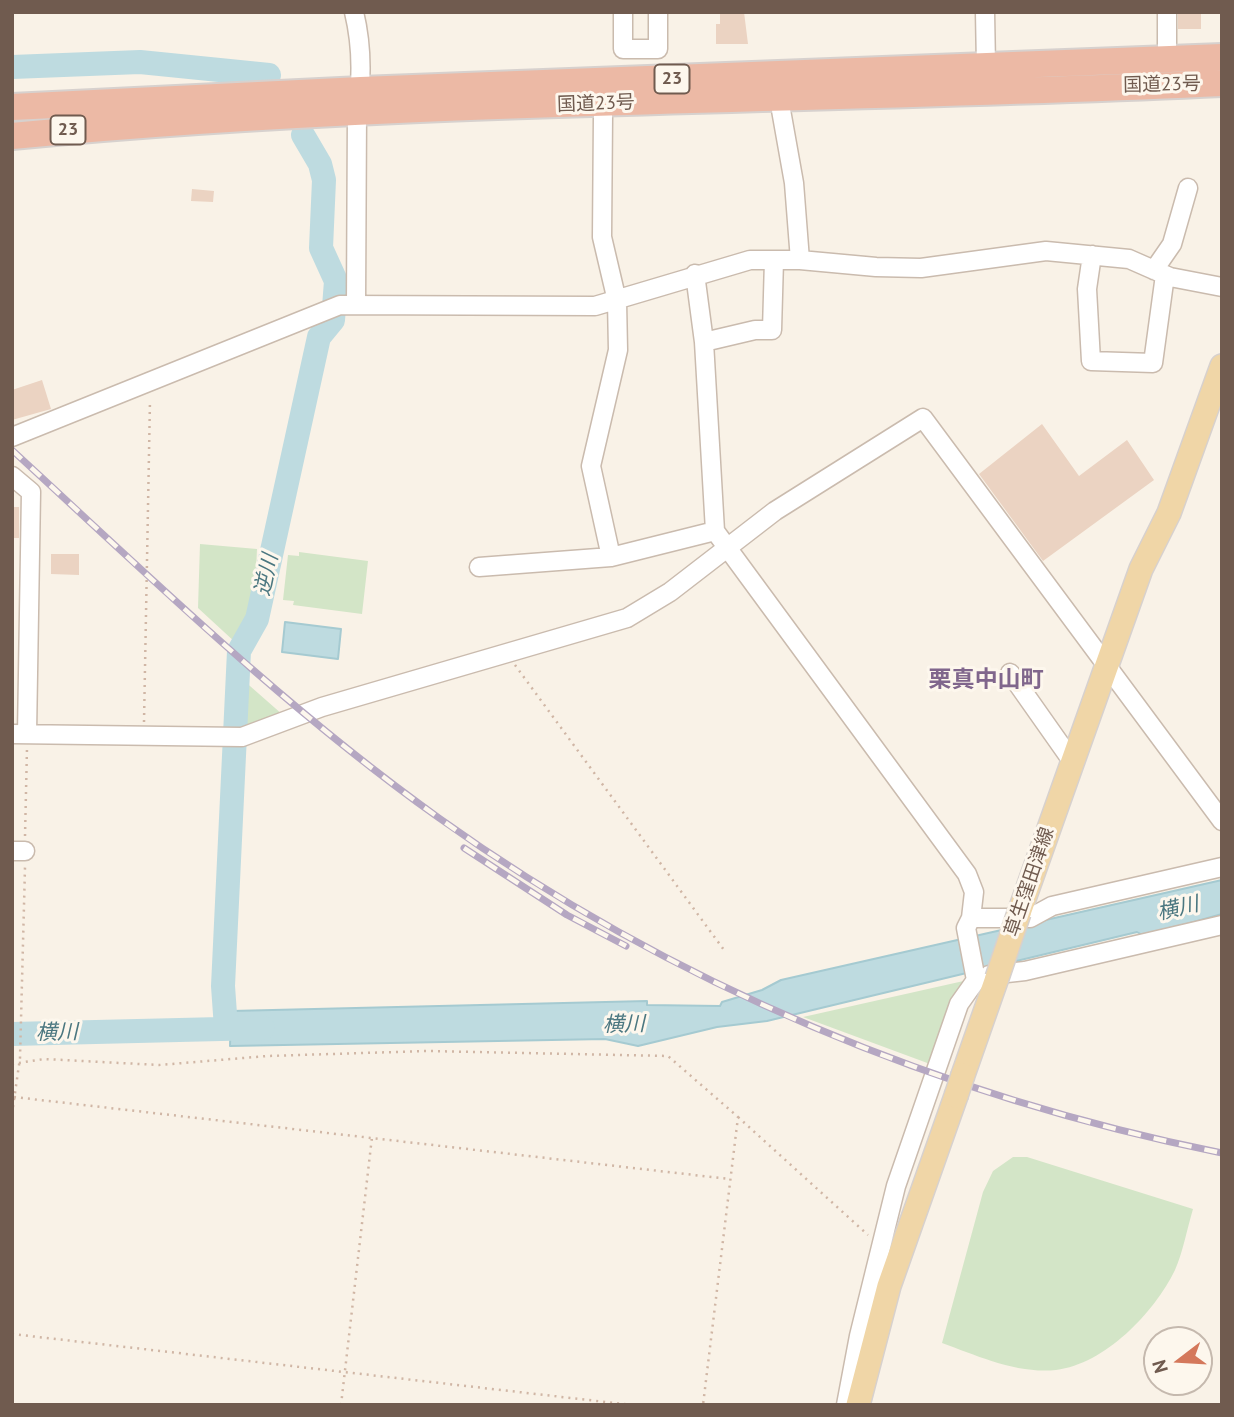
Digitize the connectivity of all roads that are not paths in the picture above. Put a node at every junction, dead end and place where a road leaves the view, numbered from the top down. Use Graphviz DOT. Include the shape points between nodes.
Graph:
graph roads {
  1 [pos="354,12"];
  2 [pos="623,12"];
  3 [pos="658,12"];
  4 [pos="985,12"];
  5 [pos="1167,12"];
  6 [pos="658,49"];
  7 [pos="1222,57"];
  8 [pos="1167,60"];
  9 [pos="986,66"];
  10 [pos="659,79"];
  11 [pos="1222,83"];
  12 [pos="359,101"];
  13 [pos="12,107"];
  14 [pos="781,110"];
  15 [pos="603,115"];
  16 [pos="12,136"];
  17 [pos="1188,188"];
  18 [pos="1092,255"];
  19 [pos="774,260"];
  20 [pos="800,260"];
  21 [pos="1159,272"];
  22 [pos="695,274"];
  23 [pos="1222,287"];
  24 [pos="617,301"];
  25 [pos="341,306"];
  26 [pos="704,342"];
  27 [pos="1222,366"];
  28 [pos="1217,392"];
  29 [pos="12,437"];
  30 [pos="12,476"];
  31 [pos="715,531"];
  32 [pos="726,546"];
  33 [pos="611,557"];
  34 [pos="479,567"];
  35 [pos="20,618"];
  36 [pos="1105,667"];
  37 [pos="1010,673"];
  38 [pos="20,734"];
  39 [pos="1072,761"];
  40 [pos="1222,821"];
  41 [pos="1222,867"];
  42 [pos="969,923"];
  43 [pos="1222,925"];
  44 [pos="983,978"];
  45 [pos="846,1405"];
  46 [pos="858,1405"];
  1 -- 12 [label="street" via="359,33"];
  2 -- 6 [label="street" via="623,49"];
  3 -- 6 [label="street"];
  4 -- 9 [label="street"];
  5 -- 8 [label="street"];
  6 -- 10 [label="street"];
  7 -- 8 [label="highway, 国道23号 / 23"];
  8 -- 9 [label="highway, 国道23号 / 23"];
  9 -- 10 [label="highway, 国道23号 / 23"];
  10 -- 12 [label="highway, 国道23号 / 23"];
  11 -- 12 [label="highway, 国道23号 / 23"];
  12 -- 13 [label="highway, 国道23号 / 23"];
  12 -- 16 [label="highway, 国道23号 / 23"];
  12 -- 25 [label="street"];
  14 -- 20 [label="street"];
  15 -- 24 [label="street" via="602,237"];
  17 -- 21 [label="street"];
  18 -- 20 [label="street" via="1018,253 921,268"];
  18 -- 21 [label="street" via="1129,259"];
  18 -- 21 [label="street" via="1087,289 1091,361 1153,363"];
  19 -- 20 [label="street"];
  19 -- 22 [label="street" via="750,260"];
  19 -- 26 [label="street" via="772,330"];
  21 -- 23 [label="street"];
  22 -- 24 [label="street"];
  22 -- 26 [label="street"];
  24 -- 25 [label="street" via="523,308"];
  24 -- 33 [label="street" via="617,365 609,379 591,466"];
  25 -- 29 [label="street"];
  26 -- 31 [label="street"];
  27 -- 28 [label="main road, 草生窪田津線"];
  28 -- 36 [label="main road, 草生窪田津線" via="1169,513 1141,569"];
  30 -- 35 [label="street" via="31,492"];
  31 -- 32 [label="street"];
  31 -- 33 [label="street"];
  32 -- 36 [label="street" via="923,418"];
  32 -- 38 [label="street" via="670,592 626,618 235,737"];
  32 -- 42 [label="street" via="967,874 974,892"];
  33 -- 34 [label="street"];
  35 -- 38 [label="street"];
  36 -- 39 [label="main road, 草生窪田津線"];
  36 -- 40 [label="street"];
  37 -- 39 [label="street"];
  39 -- 44 [label="main road, 草生窪田津線, bridge" via="1019,913"];
  41 -- 42 [label="street" via="1052,906 1030,918"];
  42 -- 44 [label="street"];
  43 -- 44 [label="street"];
  44 -- 45 [label="street" via="959,1004 896,1186"];
  44 -- 46 [label="main road, 草生窪田津線" via="960,1086 890,1286"];
}
